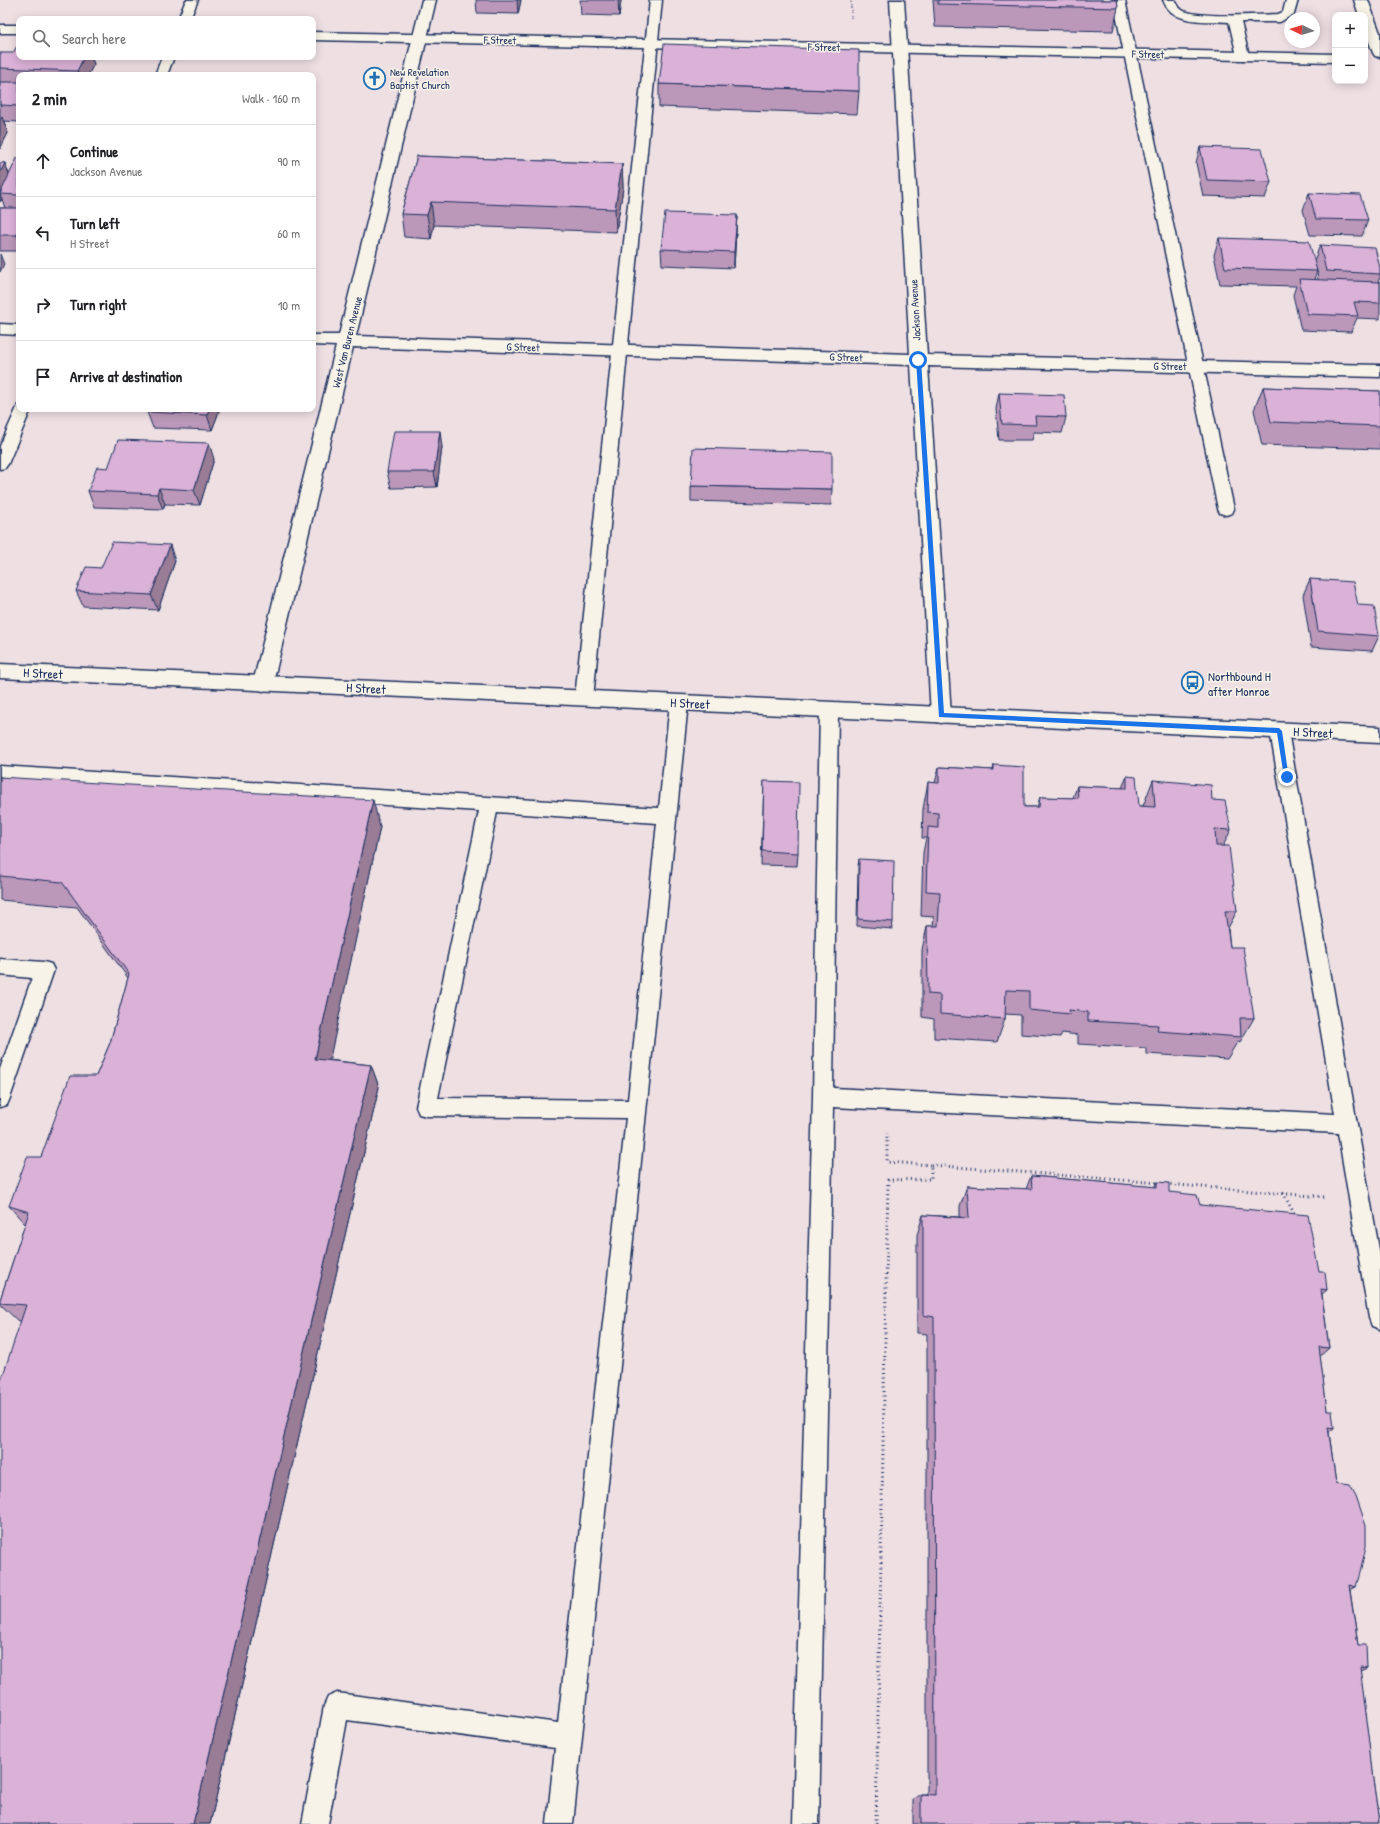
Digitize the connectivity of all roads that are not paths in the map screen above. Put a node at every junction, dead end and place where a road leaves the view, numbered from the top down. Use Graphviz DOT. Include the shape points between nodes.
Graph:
graph roads {
  1 [pos="192,0"];
  2 [pos="430,0"];
  3 [pos="656,0"];
  4 [pos="897,0"];
  5 [pos="1119,0"];
  6 [pos="1169,0"];
  7 [pos="1292,0"];
  8 [pos="1361,0"];
  9 [pos="185,16"];
  10 [pos="1234,19"];
  11 [pos="0,29"];
  12 [pos="16,29"];
  13 [pos="316,36"];
  14 [pos="420,38"];
  15 [pos="651,43"];
  16 [pos="900,48"];
  17 [pos="1130,53"];
  18 [pos="1380,53"];
  19 [pos="1243,56"];
  20 [pos="1332,58"];
  21 [pos="1368,58"];
  22 [pos="1380,59"];
  23 [pos="167,60"];
  24 [pos="162,72"];
  25 [pos="0,329"];
  26 [pos="16,330"];
  27 [pos="316,340"];
  28 [pos="347,341"];
  29 [pos="620,350"];
  30 [pos="918,360"];
  31 [pos="1197,367"];
  32 [pos="1380,371"];
  33 [pos="22,412"];
  34 [pos="0,464"];
  35 [pos="1226,509"];
  36 [pos="0,671"];
  37 [pos="263,683"];
  38 [pos="584,698"];
  39 [pos="679,703"];
  40 [pos="829,710"];
  41 [pos="941,715"];
  42 [pos="1279,731"];
  43 [pos="1380,735"];
  44 [pos="0,773"];
  45 [pos="489,804"];
  46 [pos="667,816"];
  47 [pos="0,967"];
  48 [pos="823,1097"];
  49 [pos="0,1098"];
  50 [pos="637,1109"];
  51 [pos="1347,1124"];
  52 [pos="1380,1318"];
  53 [pos="568,1737"];
  54 [pos="314,1824"];
  55 [pos="560,1824"];
  56 [pos="806,1824"];
  1 -- 9 [label="lane"];
  2 -- 14 [label="street, West Van Buren Avenue"];
  3 -- 15 [label="lane"];
  4 -- 16 [label="street, Jackson Avenue"];
  5 -- 17 [label="lane"];
  6 -- 10 [label="lane" via="1175,11 1186,17 1224,16"];
  7 -- 10 [label="lane" via="1288,14 1280,18"];
  8 -- 18 [label="street"];
  10 -- 19 [label="lane"];
  11 -- 12 [label="street"];
  13 -- 14 [label="street, F Street"];
  14 -- 15 [label="street, F Street"];
  14 -- 28 [label="street, West Van Buren Avenue"];
  15 -- 16 [label="street, F Street"];
  15 -- 29 [label="lane"];
  16 -- 17 [label="street, F Street"];
  16 -- 30 [label="street, Jackson Avenue"];
  17 -- 19 [label="street, F Street"];
  17 -- 31 [label="lane"];
  19 -- 20 [label="street, F Street"];
  21 -- 22 [label="street"];
  23 -- 24 [label="lane"];
  25 -- 26 [label="street"];
  27 -- 28 [label="street, G Street"];
  28 -- 29 [label="street, G Street"];
  28 -- 37 [label="street, West Van Buren Avenue"];
  29 -- 30 [label="street, G Street"];
  29 -- 38 [label="lane"];
  30 -- 31 [label="street, G Street"];
  30 -- 41 [label="street, Jackson Avenue"];
  31 -- 32 [label="street, G Street"];
  31 -- 35 [label="lane"];
  33 -- 34 [label="lane"];
  36 -- 37 [label="street, H Street"];
  37 -- 38 [label="street, H Street"];
  38 -- 39 [label="street, H Street"];
  39 -- 40 [label="street, H Street"];
  39 -- 46 [label="lane"];
  40 -- 41 [label="street, H Street"];
  40 -- 48 [label="lane"];
  41 -- 42 [label="street, H Street"];
  42 -- 43 [label="street, H Street"];
  42 -- 51 [label="lane"];
  44 -- 45 [label="lane"];
  45 -- 46 [label="lane"];
  45 -- 50 [label="lane" via="426,1107"];
  46 -- 50 [label="lane"];
  47 -- 49 [label="lane" via="44,970"];
  48 -- 51 [label="lane"];
  48 -- 56 [label="lane"];
  50 -- 53 [label="lane"];
  51 -- 52 [label="lane"];
  53 -- 54 [label="lane" via="337,1706"];
  53 -- 55 [label="lane"];
}
